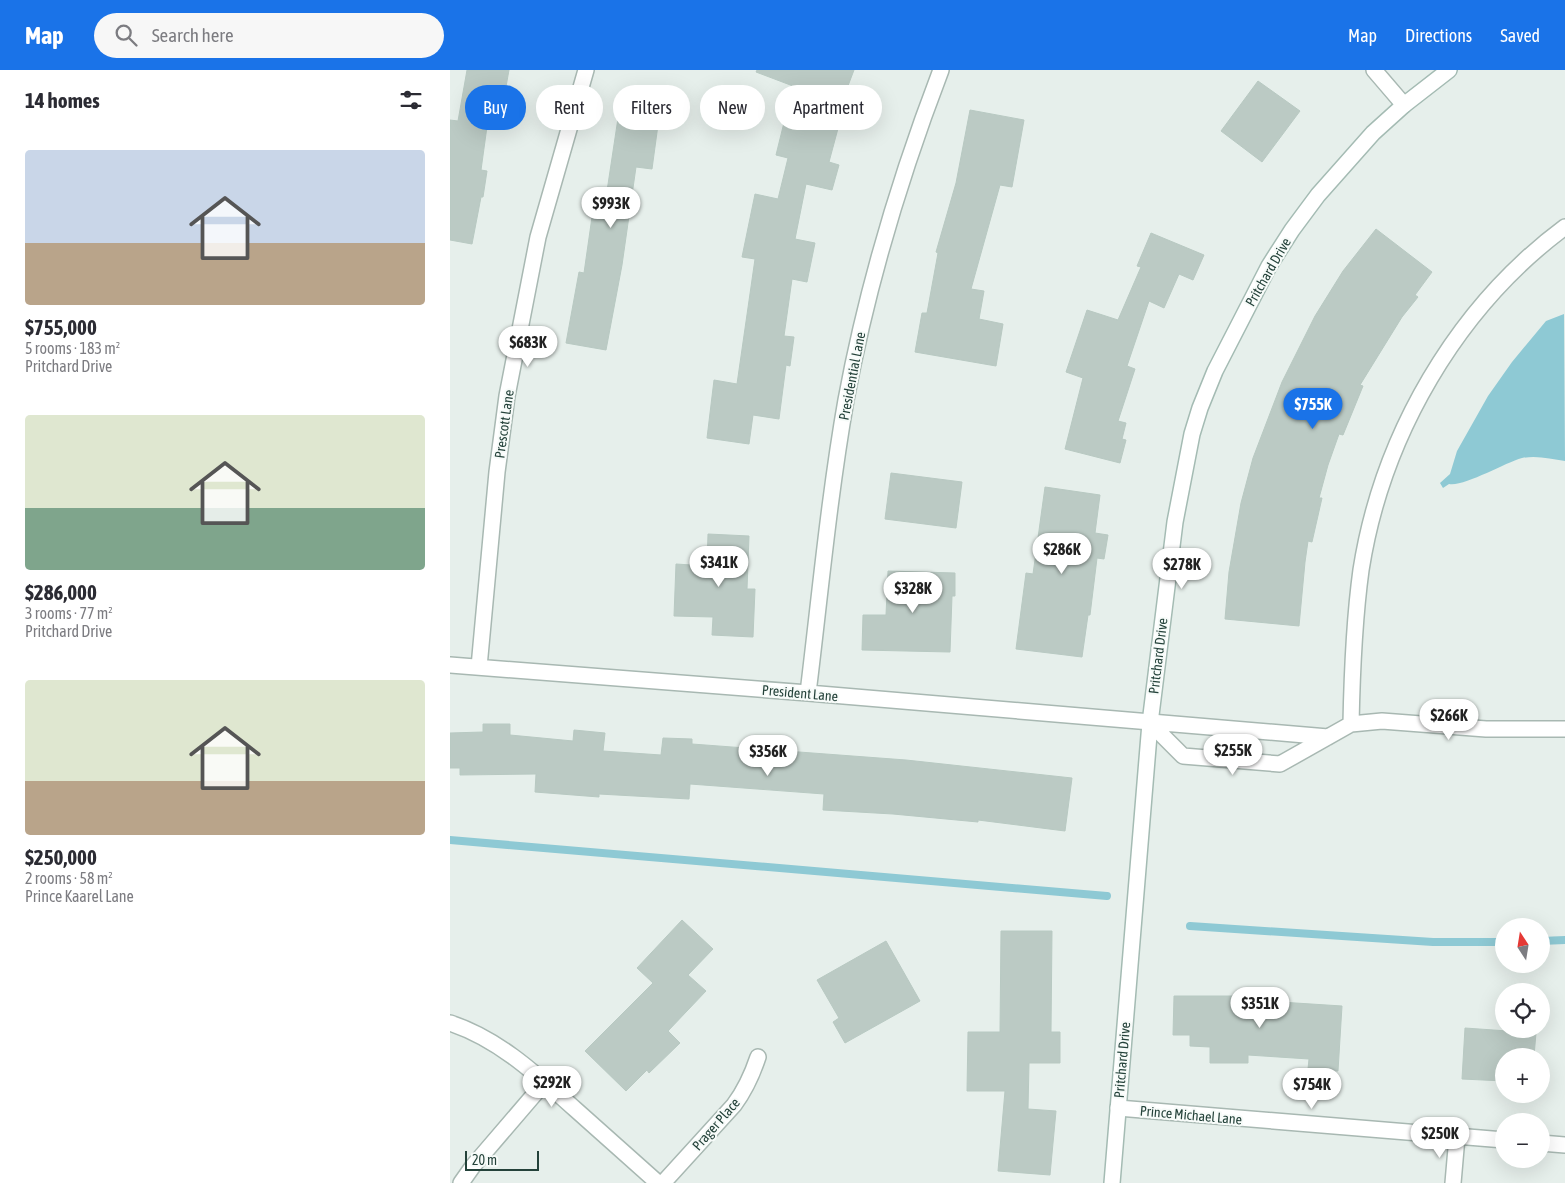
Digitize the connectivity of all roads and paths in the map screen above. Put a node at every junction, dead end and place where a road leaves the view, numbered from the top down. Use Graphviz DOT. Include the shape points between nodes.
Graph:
graph roads {
  1 [pos="586,70"];
  2 [pos="941,70"];
  3 [pos="1374,70"];
  4 [pos="1449,70"];
  5 [pos="1404,105"];
  6 [pos="1565,227"];
  7 [pos="450,665"];
  8 [pos="479,667"];
  9 [pos="808,693"];
  10 [pos="1150,723"];
  11 [pos="1351,724"];
  12 [pos="1565,729"];
  13 [pos="1328,737"];
  14 [pos="450,1023"];
  15 [pos="758,1057"];
  16 [pos="544,1082"];
  17 [pos="1118,1108"];
  18 [pos="1457,1137"];
  19 [pos="1495,1139"];
  20 [pos="1550,1144"];
  21 [pos="1565,1145"];
  22 [pos="461,1183"];
  23 [pos="658,1183"];
  24 [pos="664,1183"];
  25 [pos="1112,1183"];
  26 [pos="1453,1183"];
  1 -- 8 [label="street, Prescott Lane" via="538,238 507,396"];
  2 -- 9 [label="street, Presidential Lane" via="918,130 865,310 846,400"];
  3 -- 5 [label="street"];
  4 -- 5 [label="street, Pritchard Drive"];
  5 -- 10 [label="street, Pritchard Drive" via="1345,164 1292,230 1269,266 1215,371 1200,408 1185,466"];
  6 -- 11 [label="street" via="1520,265 1467,324 1442,358 1405,426 1378,499 1362,568 1353,646"];
  7 -- 8 [label="street, President Lane"];
  8 -- 9 [label="street, President Lane"];
  9 -- 10 [label="street, President Lane"];
  10 -- 13 [label="street, President Lane"];
  10 -- 13 [label="street" via="1183,756 1280,764"];
  10 -- 17 [label="street, Pritchard Drive"];
  11 -- 12 [label="street" via="1382,721"];
  11 -- 13 [label="street"];
  14 -- 16 [label="street" via="484,1037"];
  15 -- 24 [label="street, Prager Place" via="752,1075 734,1105"];
  16 -- 22 [label="street"];
  16 -- 23 [label="street"];
  17 -- 18 [label="street, Prince Michael Lane"];
  17 -- 25 [label="street, Pritchard Drive"];
  18 -- 19 [label="street, Prince Michael Lane"];
  18 -- 26 [label="street"];
  20 -- 21 [label="street"];
}
